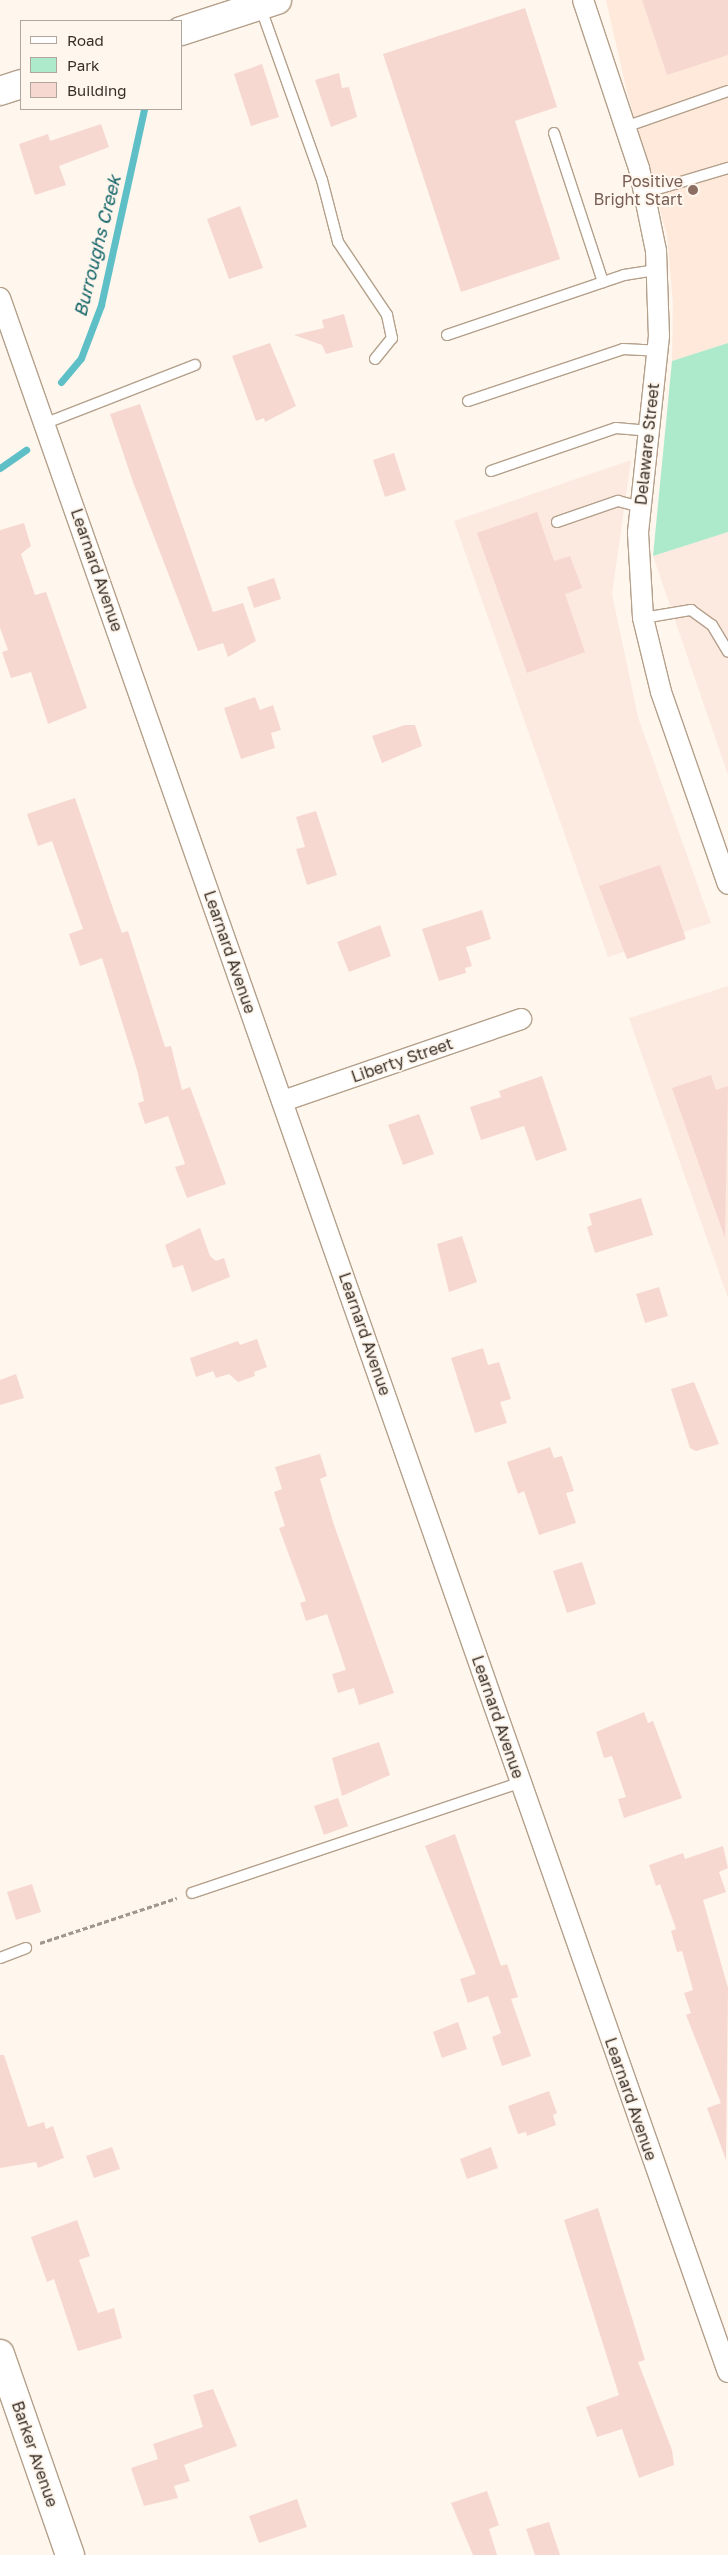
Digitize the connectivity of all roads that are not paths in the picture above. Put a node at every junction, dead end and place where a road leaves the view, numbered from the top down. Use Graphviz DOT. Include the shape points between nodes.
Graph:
graph roads {
  1 [pos="583,0"];
  2 [pos="268,3"];
  3 [pos="182,32"];
  4 [pos="20,84"];
  5 [pos="0,91"];
  6 [pos="728,91"];
  7 [pos="625,127"];
  8 [pos="554,134"];
  9 [pos="728,168"];
  10 [pos="644,193"];
  11 [pos="657,270"];
  12 [pos="604,282"];
  13 [pos="0,298"];
  14 [pos="447,335"];
  15 [pos="657,351"];
  16 [pos="375,360"];
  17 [pos="195,365"];
  18 [pos="468,401"];
  19 [pos="46,423"];
  20 [pos="649,431"];
  21 [pos="490,471"];
  22 [pos="640,506"];
  23 [pos="557,522"];
  24 [pos="642,618"];
  25 [pos="728,652"];
  26 [pos="728,884"];
  27 [pos="521,1019"];
  28 [pos="283,1101"];
  29 [pos="521,1782"];
  30 [pos="192,1893"];
  31 [pos="26,1948"];
  32 [pos="0,1958"];
  33 [pos="0,2354"];
  34 [pos="728,2372"];
  35 [pos="70,2555"];
  1 -- 7 [label="street, Delaware Street"];
  2 -- 3 [label="street"];
  2 -- 16 [label="lane" via="338,242 387,315 392,338"];
  4 -- 5 [label="street"];
  6 -- 7 [label="lane"];
  7 -- 10 [label="street, Delaware Street"];
  8 -- 12 [label="lane"];
  9 -- 10 [label="lane"];
  10 -- 11 [label="street, Delaware Street"];
  11 -- 12 [label="lane"];
  11 -- 15 [label="street, Delaware Street"];
  12 -- 14 [label="lane"];
  13 -- 19 [label="street, Learnard Avenue"];
  15 -- 18 [label="lane" via="623,349"];
  15 -- 20 [label="street, Delaware Street"];
  17 -- 19 [label="lane"];
  19 -- 28 [label="street, Learnard Avenue"];
  20 -- 21 [label="lane" via="616,428"];
  20 -- 22 [label="street, Delaware Street"];
  22 -- 23 [label="lane" via="618,501"];
  22 -- 24 [label="street, Delaware Street" via="638,569"];
  24 -- 25 [label="lane" via="691,610 712,625"];
  24 -- 26 [label="street, Delaware Street" via="660,692"];
  27 -- 28 [label="street, Liberty Street"];
  28 -- 29 [label="street, Learnard Avenue"];
  29 -- 30 [label="lane"];
  29 -- 34 [label="street, Learnard Avenue"];
  31 -- 32 [label="lane"];
  33 -- 35 [label="street, Barker Avenue"];
}
